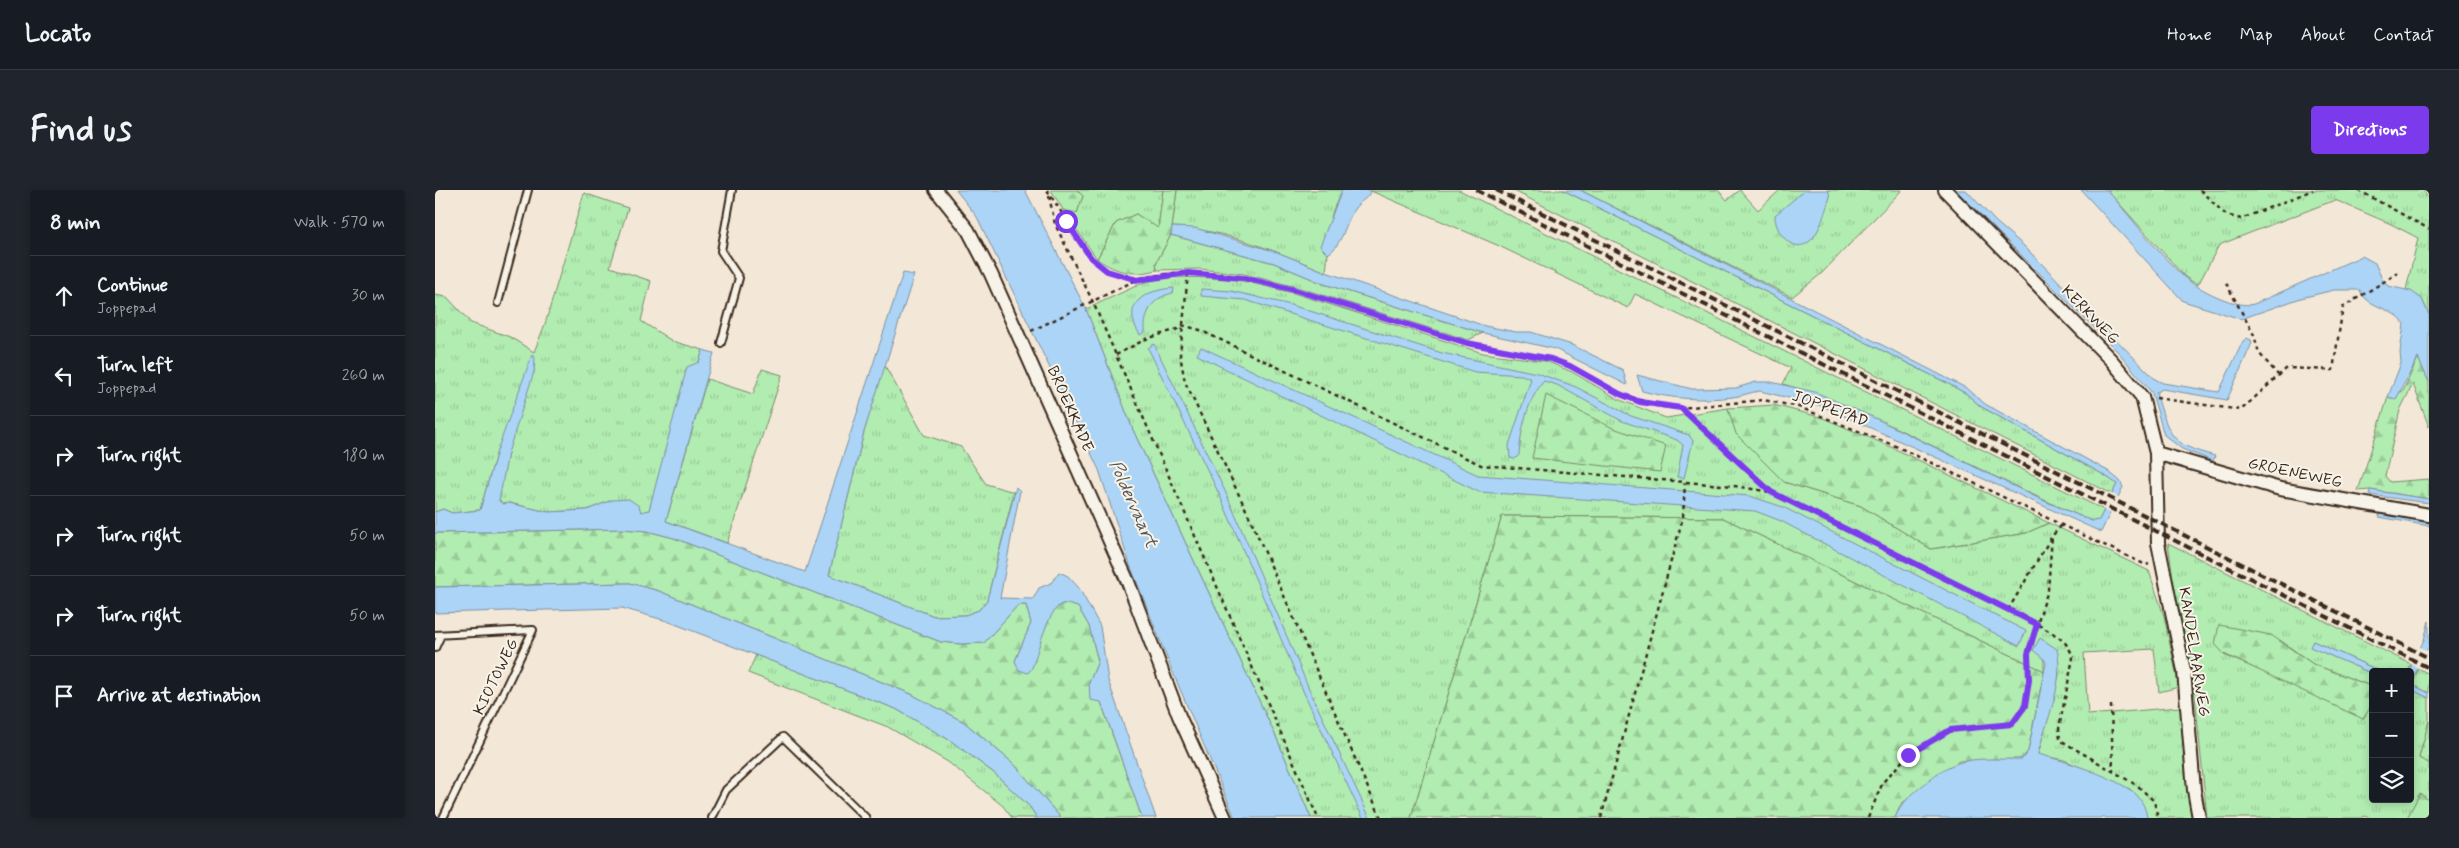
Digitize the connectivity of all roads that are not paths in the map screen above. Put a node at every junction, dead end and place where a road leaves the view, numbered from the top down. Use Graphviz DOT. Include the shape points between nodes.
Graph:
graph roads {
  1 [pos="528,190"];
  2 [pos="732,190"];
  3 [pos="936,190"];
  4 [pos="1945,190"];
  5 [pos="498,303"];
  6 [pos="721,343"];
  7 [pos="2157,453"];
  8 [pos="2157,491"];
  9 [pos="2429,515"];
  10 [pos="438,635"];
  11 [pos="435,648"];
  12 [pos="443,818"];
  13 [pos="712,818"];
  14 [pos="865,818"];
  15 [pos="1225,818"];
  16 [pos="2199,818"];
  1 -- 5 [label="lane"];
  2 -- 6 [label="lane" via="721,251 739,278"];
  3 -- 15 [label="street, BROEKKADE" via="968,230 991,274 1128,582 1179,716"];
  4 -- 7 [label="street, KERKWEG" via="2112,361 2142,398"];
  7 -- 8 [label="street, KERKWEG"];
  7 -- 9 [label="street, GROENEWEG" via="2280,489"];
  8 -- 16 [label="street, KANDELAARWEG" via="2160,556 2183,671"];
  10 -- 11 [label="lane, KIOTOWEG"];
  10 -- 12 [label="lane, KIOTOWEG" via="533,630"];
  13 -- 14 [label="lane" via="726,790 783,737"];
}
